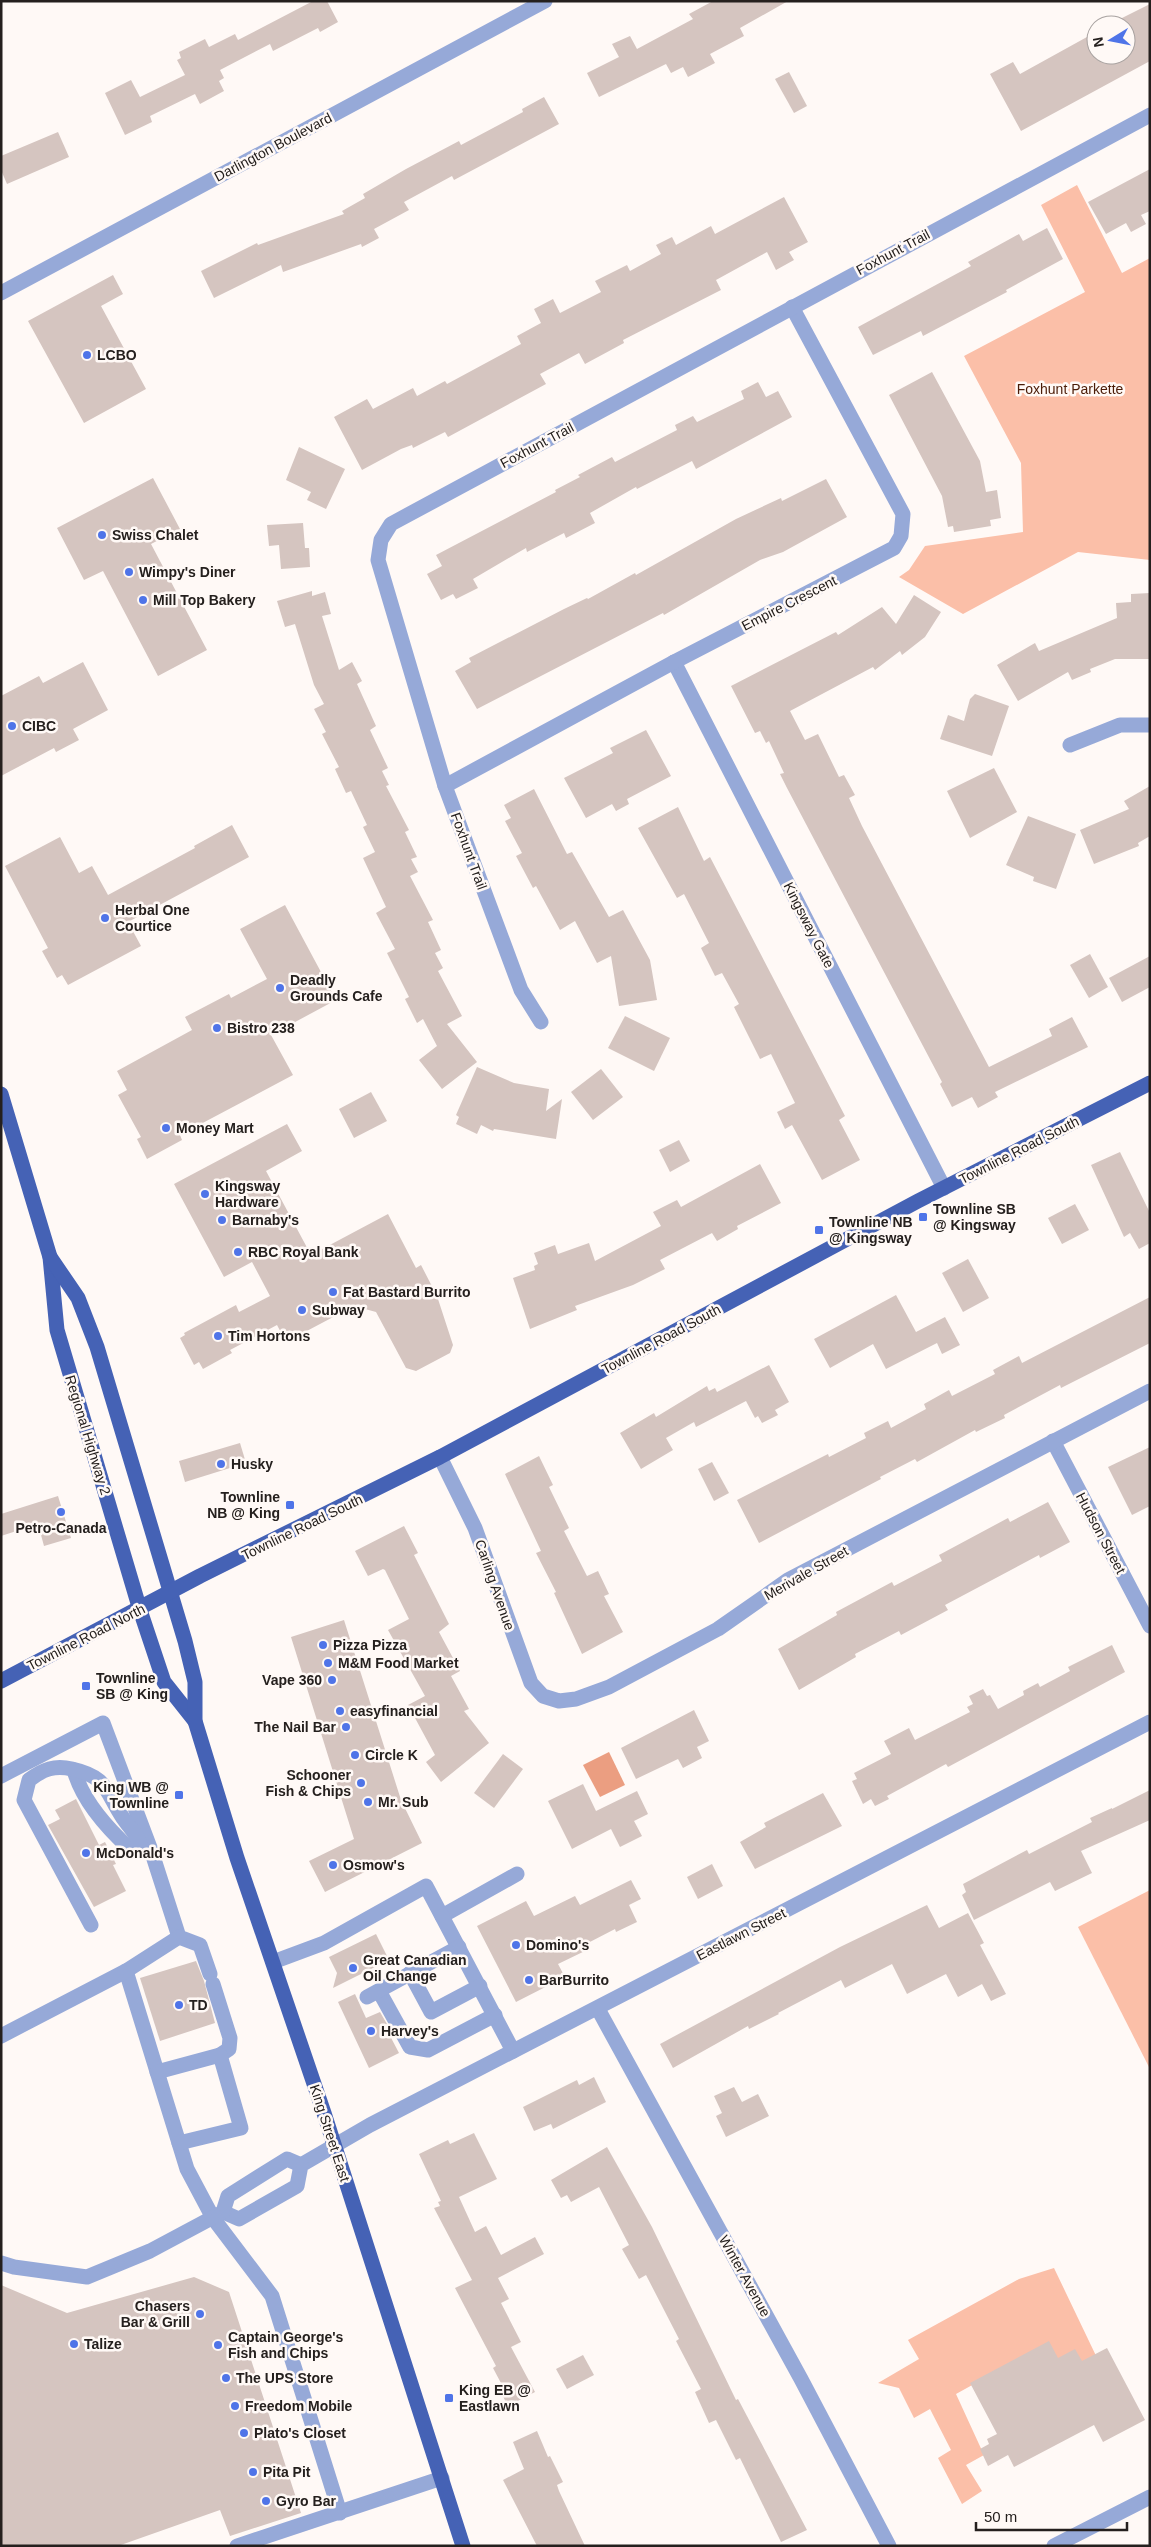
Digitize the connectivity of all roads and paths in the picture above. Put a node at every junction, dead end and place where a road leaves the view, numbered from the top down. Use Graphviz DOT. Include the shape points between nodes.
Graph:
graph roads {
  1 [pos="545,1"];
  2 [pos="1150,115"];
  3 [pos="1,293"];
  4 [pos="792,307"];
  5 [pos="674,662"];
  6 [pos="1150,725"];
  7 [pos="1070,744"];
  8 [pos="445,786"];
  9 [pos="541,1022"];
  10 [pos="1150,1084"];
  11 [pos="1,1094"];
  12 [pos="944,1188"];
  13 [pos="50,1257"];
  14 [pos="1150,1391"];
  15 [pos="1053,1440"];
  16 [pos="440,1457"];
  17 [pos="171,1593"];
  18 [pos="140,1610"];
  19 [pos="1150,1626"];
  20 [pos="1,1681"];
  21 [pos="559,1701"];
  22 [pos="195,1720"];
  23 [pos="1150,1722"];
  24 [pos="74,1770"];
  25 [pos="1,1776"];
  26 [pos="147,1850"];
  27 [pos="516,1874"];
  28 [pos="442,1916"];
  29 [pos="91,1925"];
  30 [pos="179,1937"];
  31 [pos="459,1947"];
  32 [pos="273,1962"];
  33 [pos="126,1970"];
  34 [pos="410,1974"];
  35 [pos="480,1986"];
  36 [pos="598,2008"];
  37 [pos="495,2014"];
  38 [pos="1,2036"];
  39 [pos="513,2051"];
  40 [pos="220,2055"];
  41 [pos="157,2072"];
  42 [pos="179,2143"];
  43 [pos="333,2145"];
  44 [pos="301,2165"];
  45 [pos="218,2215"];
  46 [pos="1,2263"];
  47 [pos="442,2478"];
  48 [pos="1150,2497"];
  49 [pos="340,2514"];
  50 [pos="237,2546"];
  51 [pos="463,2546"];
  52 [pos="889,2546"];
  53 [pos="1054,2546"];
  1 -- 3 [label="street, Darlington Boulevard"];
  2 -- 4 [label="street, Foxhunt Trail"];
  4 -- 5 [label="street, Empire Crescent" via="903,514 901,536 894,548 878,557"];
  4 -- 8 [label="street, Foxhunt Trail" via="391,524 381,540 378,560"];
  5 -- 8 [label="street, Empire Crescent"];
  5 -- 12 [label="street, Kingsway Gate"];
  6 -- 7 [label="street" via="1120,725"];
  8 -- 9 [label="street, Foxhunt Trail" via="521,990"];
  10 -- 12 [label="main road, Townline Road South"];
  11 -- 13 [label="main road, Regional Highway 2"];
  12 -- 16 [label="main road, Townline Road South"];
  13 -- 17 [label="main road, Regional Highway 2" via="78,1298 97,1347"];
  13 -- 18 [label="main road, Regional Highway 2" via="57,1330"];
  14 -- 15 [label="street, Merivale Street"];
  15 -- 19 [label="street, Hudson Street"];
  15 -- 21 [label="street, Merivale Street" via="788,1580 718,1629 609,1688"];
  16 -- 17 [label="main road, Townline Road South"];
  16 -- 21 [label="street, Carling Avenue" via="475,1528 531,1683 543,1696"];
  17 -- 18 [label="main road, Townline Road North"];
  17 -- 22 [label="main road, King Street East" via="195,1682"];
  18 -- 20 [label="main road, Townline Road North"];
  18 -- 22 [label="main road, King Street East" via="164,1682"];
  22 -- 32 [label="main road, King Street East"];
  23 -- 36 [label="street, Eastlawn Street"];
  24 -- 26 [label="street" via="84,1770 100,1781 133,1834"];
  24 -- 26 [label="street" via="77,1780 111,1832 130,1849"];
  24 -- 29 [label="street" via="50,1768 39,1773 29,1780 24,1800"];
  25 -- 26 [label="street" via="103,1722"];
  26 -- 30 [label="street"];
  27 -- 28 [label="street"];
  28 -- 31 [label="street"];
  28 -- 32 [label="street" via="426,1886 324,1943"];
  30 -- 33 [label="street"];
  30 -- 40 [label="street" via="200,1945 212,1979 230,2038 229,2049"];
  31 -- 34 [label="street"];
  31 -- 35 [label="street"];
  32 -- 43 [label="main road, King Street East"];
  33 -- 38 [label="street"];
  33 -- 41 [label="street"];
  34 -- 35 [label="street" via="430,2012"];
  34 -- 37 [label="street" via="373,1994 410,2047 428,2050"];
  35 -- 37 [label="street"];
  36 -- 39 [label="street, Eastlawn Street"];
  36 -- 52 [label="street, Winter Avenue"];
  37 -- 39 [label="street"];
  39 -- 43 [label="street, Eastlawn Street"];
  40 -- 41 [label="street"];
  40 -- 42 [label="street" via="241,2128"];
  41 -- 42 [label="street"];
  42 -- 45 [label="street" via="187,2169"];
  43 -- 44 [label="street, Eastlawn Street"];
  43 -- 47 [label="main road, King Street East"];
  44 -- 45 [label="street" via="287,2159 228,2196"];
  44 -- 45 [label="street" via="297,2186 239,2219"];
  45 -- 46 [label="street" via="150,2251 88,2277"];
  45 -- 49 [label="street" via="272,2296"];
  47 -- 49 [label="street"];
  47 -- 51 [label="main road, King Street East"];
  48 -- 53 [label="street"];
  49 -- 50 [label="street"];
}
